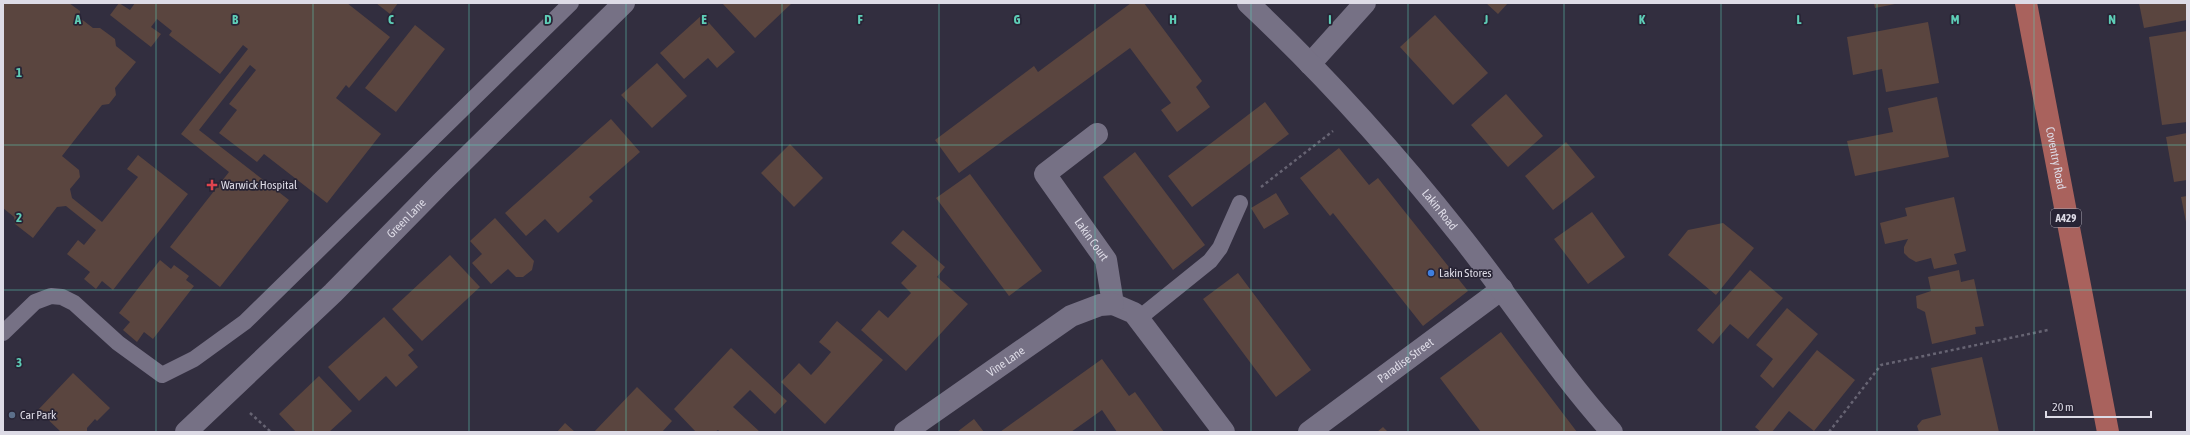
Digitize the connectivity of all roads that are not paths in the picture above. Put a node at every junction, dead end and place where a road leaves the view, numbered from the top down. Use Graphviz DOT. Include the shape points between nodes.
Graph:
graph roads {
  1 [pos="571,3"];
  2 [pos="624,3"];
  3 [pos="1248,3"];
  4 [pos="1364,3"];
  5 [pos="2026,3"];
  6 [pos="1310,64"];
  7 [pos="1097,134"];
  8 [pos="1240,203"];
  9 [pos="1502,289"];
  10 [pos="1113,304"];
  11 [pos="1138,319"];
  12 [pos="3,333"];
  13 [pos="1608,431"];
  14 [pos="186,432"];
  15 [pos="905,432"];
  16 [pos="1224,432"];
  17 [pos="1309,432"];
  18 [pos="2108,432"];
  1 -- 12 [label="lane" via="245,322 194,359 162,375 118,343 74,303 62,297 51,296 35,302"];
  2 -- 14 [label="street, Green Lane" via="333,293"];
  3 -- 6 [label="street, Lakin Road"];
  4 -- 6 [label="street"];
  5 -- 18 [label="main road, Coventry Road / A429"];
  6 -- 9 [label="street, Lakin Road" via="1357,112 1460,234"];
  7 -- 10 [label="street, Lakin Court" via="1045,174 1106,260"];
  8 -- 11 [label="lane" via="1220,248 1210,261"];
  9 -- 13 [label="street, Lakin Road"];
  9 -- 17 [label="street, Paradise Street"];
  10 -- 11 [label="street" via="1134,313"];
  10 -- 15 [label="street, Vine Lane" via="1100,305 1071,316"];
  11 -- 16 [label="street"];
}
